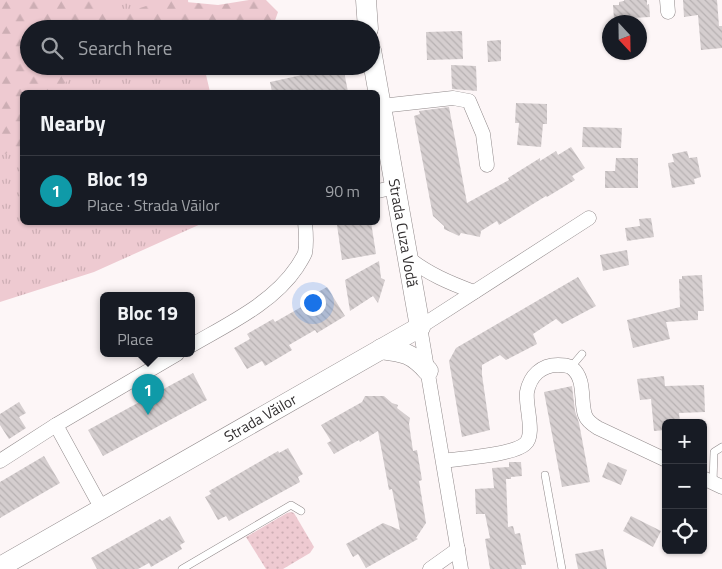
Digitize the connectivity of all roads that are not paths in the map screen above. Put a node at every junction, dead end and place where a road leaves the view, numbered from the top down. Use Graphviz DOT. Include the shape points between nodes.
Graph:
graph roads {
  1 [pos="366,0"];
  2 [pos="367,20"];
  3 [pos="375,75"];
  4 [pos="378,90"];
  5 [pos="380,100"];
  6 [pos="381,106"];
  7 [pos="487,165"];
  8 [pos="386,189"];
  9 [pos="589,218"];
  10 [pos="305,225"];
  11 [pos="407,257"];
  12 [pos="474,292"];
  13 [pos="420,327"];
  14 [pos="195,343"];
  15 [pos="381,349"];
  16 [pos="582,354"];
  17 [pos="172,357"];
  18 [pos="571,367"];
  19 [pos="428,371"];
  20 [pos="56,425"];
  21 [pos="722,447"];
  22 [pos="662,458"];
  23 [pos="444,460"];
  24 [pos="0,461"];
  25 [pos="545,475"];
  26 [pos="713,483"];
  27 [pos="102,509"];
  28 [pos="301,511"];
  29 [pos="458,549"];
  30 [pos="0,567"];
  31 [pos="182,569"];
  32 [pos="430,569"];
  33 [pos="461,569"];
  34 [pos="562,569"];
  1 -- 2 [label="street"];
  3 -- 4 [label="street, Strada Cuza Vodă"];
  5 -- 6 [label="street, Strada Cuza Vodă"];
  6 -- 7 [label="street" via="453,98 470,101 483,134"];
  6 -- 8 [label="street, Strada Cuza Vodă"];
  8 -- 11 [label="street, Strada Cuza Vodă"];
  9 -- 12 [label="street"];
  10 -- 14 [label="street" via="304,256 291,276 253,308"];
  11 -- 12 [label="street" via="437,277"];
  11 -- 13 [label="street, Strada Cuza Vodă"];
  12 -- 13 [label="street"];
  13 -- 15 [label="street, Strada Văilor"];
  13 -- 19 [label="street, Strada Cuza Vodă"];
  15 -- 19 [label="street" via="406,353"];
  15 -- 27 [label="street, Strada Văilor"];
  16 -- 18 [label="lane"];
  17 -- 20 [label="street"];
  18 -- 22 [label="street" via="579,377 585,416 591,423"];
  18 -- 23 [label="street" via="545,367 530,383 527,393 530,436 527,443 512,450"];
  19 -- 23 [label="street, Strada Cuza Vodă"];
  20 -- 24 [label="street"];
  20 -- 27 [label="street"];
  21 -- 26 [label="lane" via="714,452"];
  23 -- 29 [label="street, Strada Cuza Vodă"];
  25 -- 34 [label="lane"];
  27 -- 30 [label="street, Strada Văilor"];
  28 -- 31 [label="lane" via="291,505"];
  29 -- 32 [label="street"];
  29 -- 33 [label="street, Strada Cuza Vodă"];
}
